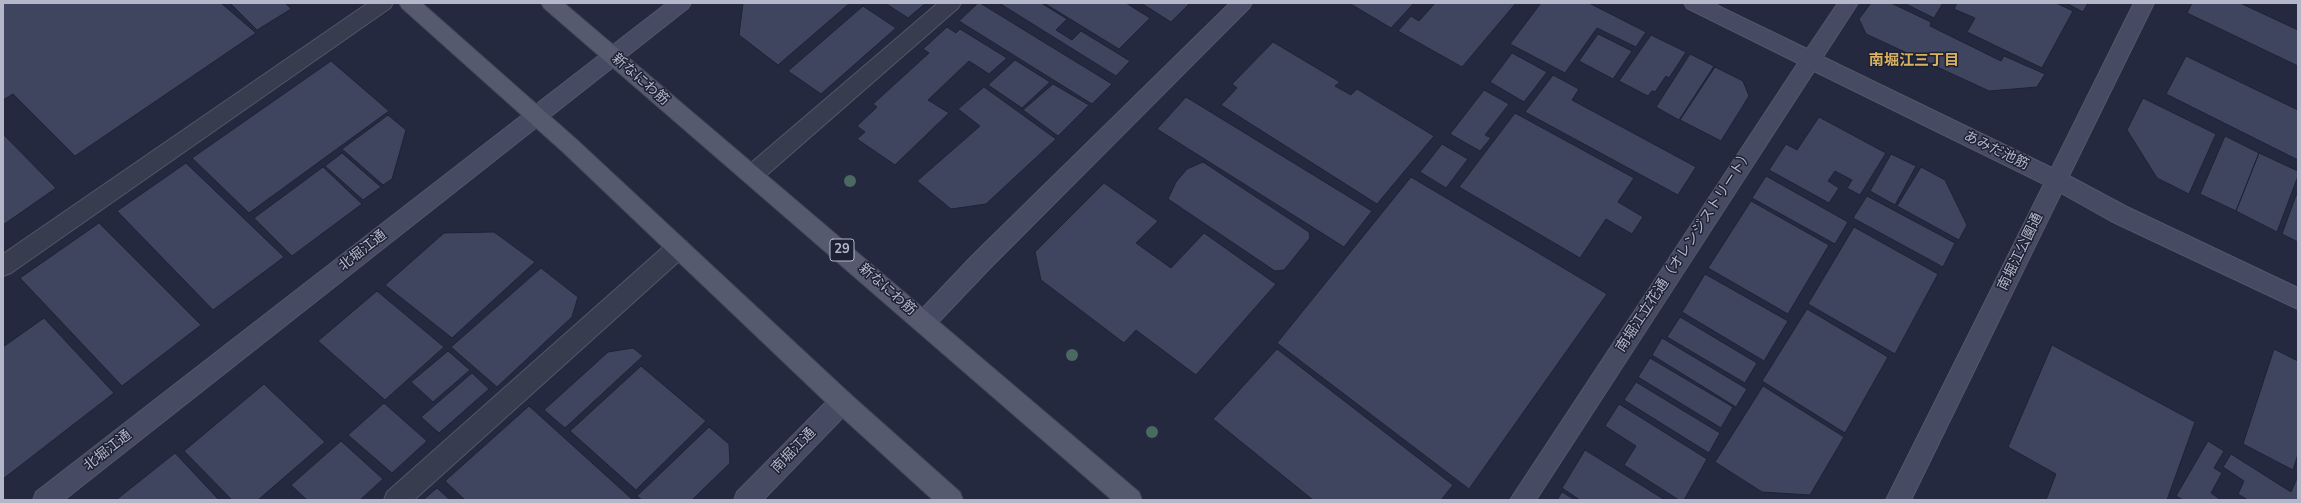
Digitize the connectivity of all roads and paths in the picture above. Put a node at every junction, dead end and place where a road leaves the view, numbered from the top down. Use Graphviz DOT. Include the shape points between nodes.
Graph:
graph roads {
  1 [pos="383,3"];
  2 [pos="409,3"];
  3 [pos="551,3"];
  4 [pos="681,3"];
  5 [pos="951,3"];
  6 [pos="1242,3"];
  7 [pos="1694,3"];
  8 [pos="1848,3"];
  9 [pos="2144,3"];
  10 [pos="612,56"];
  11 [pos="1812,60"];
  12 [pos="536,116"];
  13 [pos="753,174"];
  14 [pos="2057,180"];
  15 [pos="678,248"];
  16 [pos="3,266"];
  17 [pos="2298,300"];
  18 [pos="924,322"];
  19 [pos="842,402"];
  20 [pos="45,500"];
  21 [pos="396,500"];
  22 [pos="746,500"];
  23 [pos="951,500"];
  24 [pos="1130,500"];
  25 [pos="1522,500"];
  26 [pos="1898,500"];
  1 -- 16 [label="street"];
  2 -- 12 [label="main road"];
  3 -- 10 [label="main road, 新なにわ筋 / 29"];
  4 -- 10 [label="street, 北堀江通"];
  5 -- 13 [label="street"];
  6 -- 18 [label="street"];
  7 -- 11 [label="street, あみだ池筋"];
  8 -- 11 [label="street, 南堀江立花通（オレンジストリート）"];
  9 -- 14 [label="street, 南堀江公園通"];
  10 -- 12 [label="street, 北堀江通"];
  10 -- 13 [label="main road, 新なにわ筋 / 29"];
  11 -- 14 [label="street, あみだ池筋"];
  11 -- 25 [label="street, 南堀江立花通（オレンジストリート）"];
  12 -- 15 [label="main road"];
  12 -- 20 [label="street, 北堀江通"];
  13 -- 18 [label="main road, 新なにわ筋 / 29"];
  14 -- 17 [label="street, あみだ池筋" via="2119,214"];
  14 -- 26 [label="street, 南堀江公園通"];
  15 -- 19 [label="main road"];
  15 -- 21 [label="street"];
  18 -- 24 [label="main road, 新なにわ筋 / 29"];
  19 -- 22 [label="street, 南堀江通"];
  19 -- 23 [label="main road"];
}
